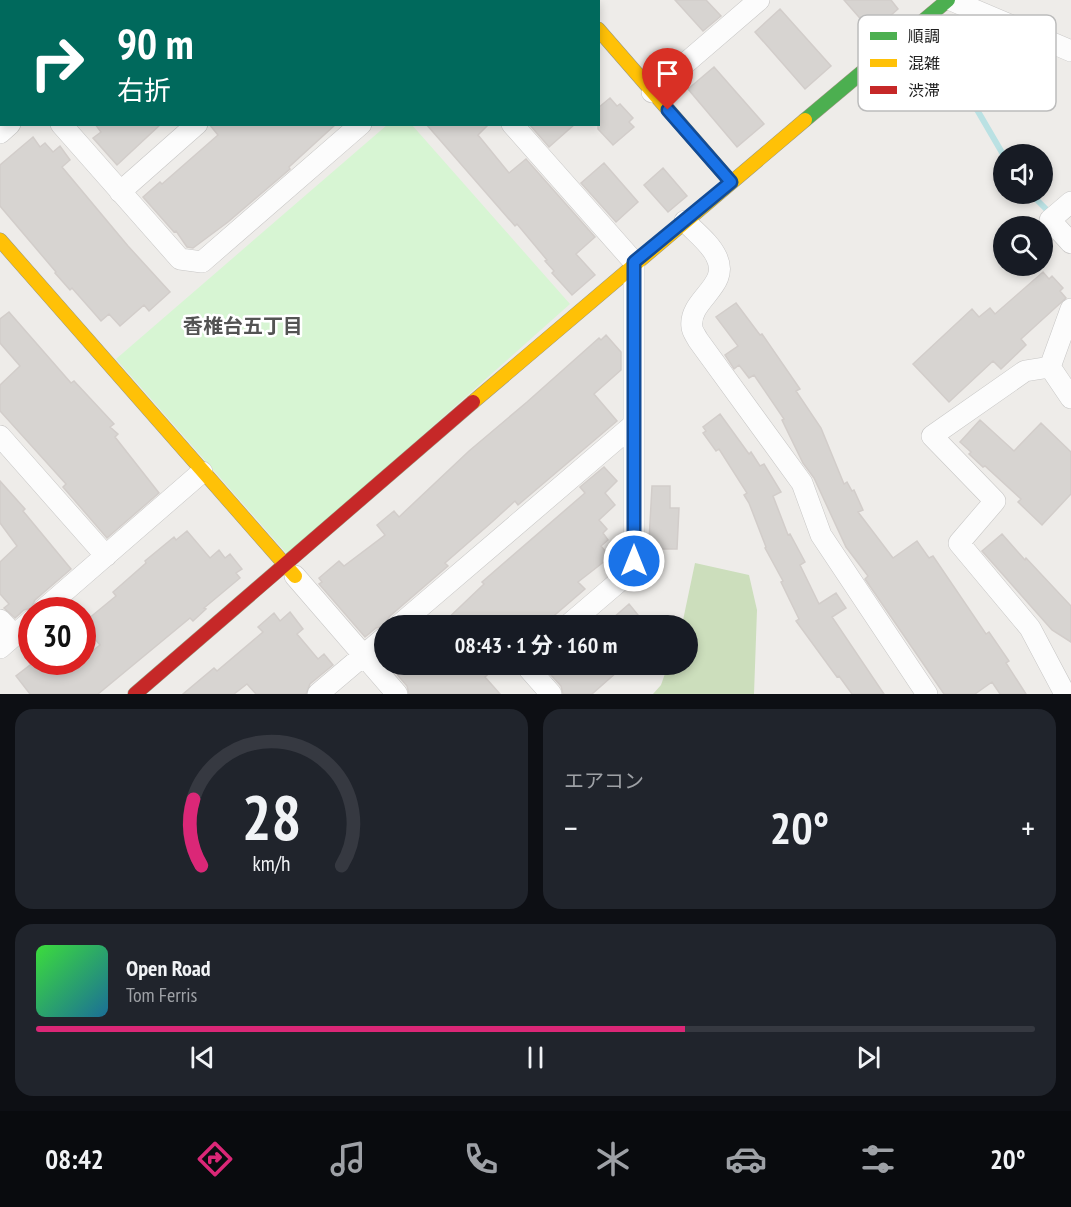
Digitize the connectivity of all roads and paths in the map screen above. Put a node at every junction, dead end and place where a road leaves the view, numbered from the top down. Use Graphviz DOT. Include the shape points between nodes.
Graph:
graph roads {
  1 [pos="949,0"];
  2 [pos="748,3"];
  3 [pos="931,15"];
  4 [pos="985,15"];
  5 [pos="600,31"];
  6 [pos="1056,45"];
  7 [pos="1071,51"];
  8 [pos="858,76"];
  9 [pos="652,92"];
  10 [pos="63,126"];
  11 [pos="195,126"];
  12 [pos="359,126"];
  13 [pos="514,126"];
  14 [pos="731,182"];
  15 [pos="120,192"];
  16 [pos="1071,201"];
  17 [pos="685,221"];
  18 [pos="0,240"];
  19 [pos="1071,243"];
  20 [pos="634,262"];
  21 [pos="1071,309"];
  22 [pos="1050,367"];
  23 [pos="1071,398"];
  24 [pos="633,425"];
  25 [pos="0,436"];
  26 [pos="202,472"];
  27 [pos="106,556"];
  28 [pos="289,570"];
  29 [pos="58,597"];
  30 [pos="411,615"];
  31 [pos="580,615"];
  32 [pos="374,646"];
  33 [pos="363,655"];
  34 [pos="534,675"];
  35 [pos="135,694"];
  36 [pos="318,694"];
  37 [pos="397,694"];
  38 [pos="551,694"];
  39 [pos="927,694"];
  40 [pos="1065,694"];
  1 -- 3 [label="street"];
  1 -- 4 [label="street"];
  2 -- 9 [label="street"];
  5 -- 9 [label="street"];
  6 -- 7 [label="street"];
  8 -- 14 [label="street"];
  9 -- 14 [label="street"];
  10 -- 15 [label="street"];
  11 -- 15 [label="street"];
  12 -- 15 [label="street" via="202,262 180,259"];
  13 -- 20 [label="street"];
  14 -- 17 [label="street"];
  16 -- 19 [label="street" via="1050,220"];
  17 -- 20 [label="street"];
  17 -- 39 [label="street" via="716,255 721,268 716,283 694,310 692,328 698,340 802,483 825,542"];
  18 -- 26 [label="street"];
  20 -- 24 [label="street"];
  20 -- 28 [label="street"];
  21 -- 22 [label="street"];
  22 -- 23 [label="street"];
  22 -- 40 [label="street" via="1025,371 932,436 995,501 959,543 1030,628"];
  24 -- 30 [label="street"];
  24 -- 31 [label="street" via="634,561 628,573"];
  25 -- 27 [label="street"];
  26 -- 27 [label="street"];
  26 -- 28 [label="street"];
  27 -- 29 [label="street"];
  28 -- 33 [label="street"];
  28 -- 35 [label="street"];
  32 -- 33 [label="street"];
  33 -- 36 [label="street"];
  33 -- 37 [label="street"];
  34 -- 38 [label="street"];
}
